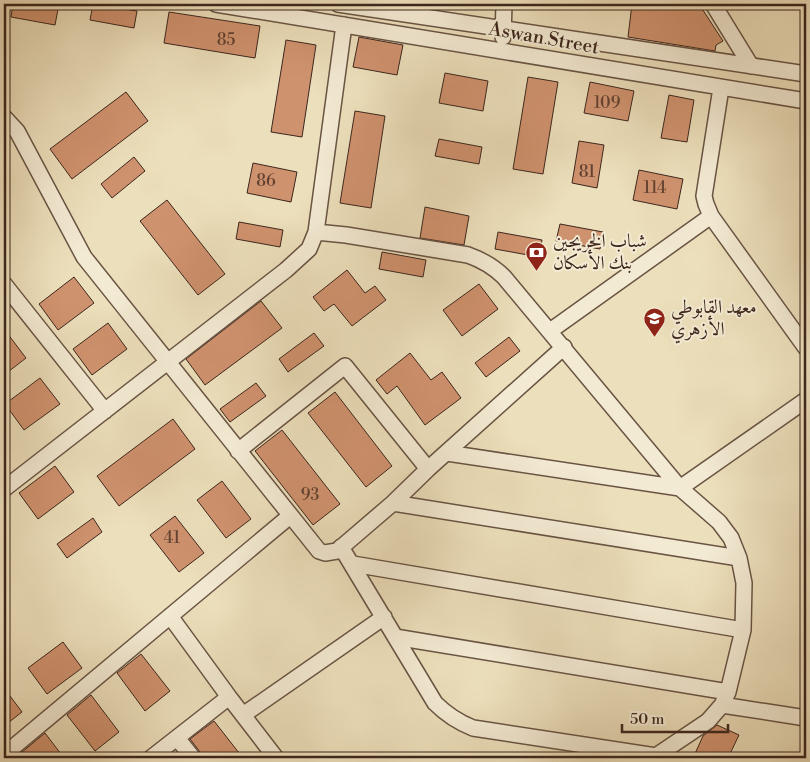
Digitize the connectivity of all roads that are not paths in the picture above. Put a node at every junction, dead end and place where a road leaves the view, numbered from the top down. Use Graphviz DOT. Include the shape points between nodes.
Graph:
graph roads {
  1 [pos="216,4"];
  2 [pos="338,4"];
  3 [pos="504,4"];
  4 [pos="713,4"];
  5 [pos="344,25"];
  6 [pos="504,29"];
  7 [pos="501,51"];
  8 [pos="751,66"];
  9 [pos="806,74"];
  10 [pos="722,88"];
  11 [pos="806,101"];
  12 [pos="4,117"];
  13 [pos="711,216"];
  14 [pos="316,232"];
  15 [pos="4,284"];
  16 [pos="550,331"];
  17 [pos="564,348"];
  18 [pos="806,348"];
  19 [pos="168,362"];
  20 [pos="806,400"];
  21 [pos="105,411"];
  22 [pos="238,451"];
  23 [pos="447,453"];
  24 [pos="428,469"];
  25 [pos="680,488"];
  26 [pos="4,489"];
  27 [pos="393,503"];
  28 [pos="290,516"];
  29 [pos="341,547"];
  30 [pos="739,558"];
  31 [pos="353,564"];
  32 [pos="170,616"];
  33 [pos="384,616"];
  34 [pos="743,630"];
  35 [pos="395,637"];
  36 [pos="229,697"];
  37 [pos="725,699"];
  38 [pos="243,715"];
  39 [pos="806,718"];
  40 [pos="177,738"];
  41 [pos="6,755"];
  42 [pos="657,757"];
  43 [pos="151,758"];
  44 [pos="193,758"];
  45 [pos="276,758"];
  1 -- 5 [label="street, Aswan Street"];
  2 -- 6 [label="street, Aswan Street"];
  3 -- 6 [label="street"];
  4 -- 8 [label="street"];
  5 -- 7 [label="street, Aswan Street"];
  5 -- 14 [label="street"];
  6 -- 7 [label="street"];
  6 -- 8 [label="street, Aswan Street"];
  7 -- 10 [label="street, Aswan Street"];
  8 -- 9 [label="street, Aswan Street"];
  10 -- 11 [label="street, Aswan Street"];
  10 -- 13 [label="street" via="704,196"];
  12 -- 19 [label="street" via="17,131 79,251"];
  13 -- 16 [label="street"];
  13 -- 18 [label="street"];
  14 -- 16 [label="street" via="468,255 481,260 504,277"];
  14 -- 19 [label="street" via="303,256"];
  15 -- 21 [label="street"];
  16 -- 17 [label="street"];
  17 -- 23 [label="street"];
  17 -- 25 [label="street"];
  19 -- 21 [label="street"];
  19 -- 22 [label="street"];
  20 -- 25 [label="street"];
  21 -- 26 [label="street"];
  22 -- 24 [label="street" via="345,366"];
  22 -- 28 [label="street"];
  23 -- 24 [label="street"];
  23 -- 25 [label="street"];
  24 -- 27 [label="street"];
  25 -- 30 [label="street" via="719,522 731,538"];
  27 -- 29 [label="street"];
  27 -- 30 [label="street"];
  28 -- 29 [label="street" via="319,551 331,553"];
  28 -- 32 [label="street"];
  29 -- 31 [label="street"];
  30 -- 34 [label="street" via="744,583"];
  31 -- 33 [label="street"];
  31 -- 34 [label="street"];
  32 -- 36 [label="street"];
  32 -- 41 [label="street"];
  33 -- 35 [label="street"];
  33 -- 38 [label="street"];
  34 -- 37 [label="street"];
  35 -- 37 [label="street"];
  35 -- 42 [label="street" via="435,703 459,722 473,728"];
  36 -- 38 [label="street"];
  36 -- 40 [label="street"];
  37 -- 39 [label="street"];
  37 -- 42 [label="street" via="708,721"];
  38 -- 45 [label="street"];
  40 -- 43 [label="street"];
  40 -- 44 [label="street"];
}
